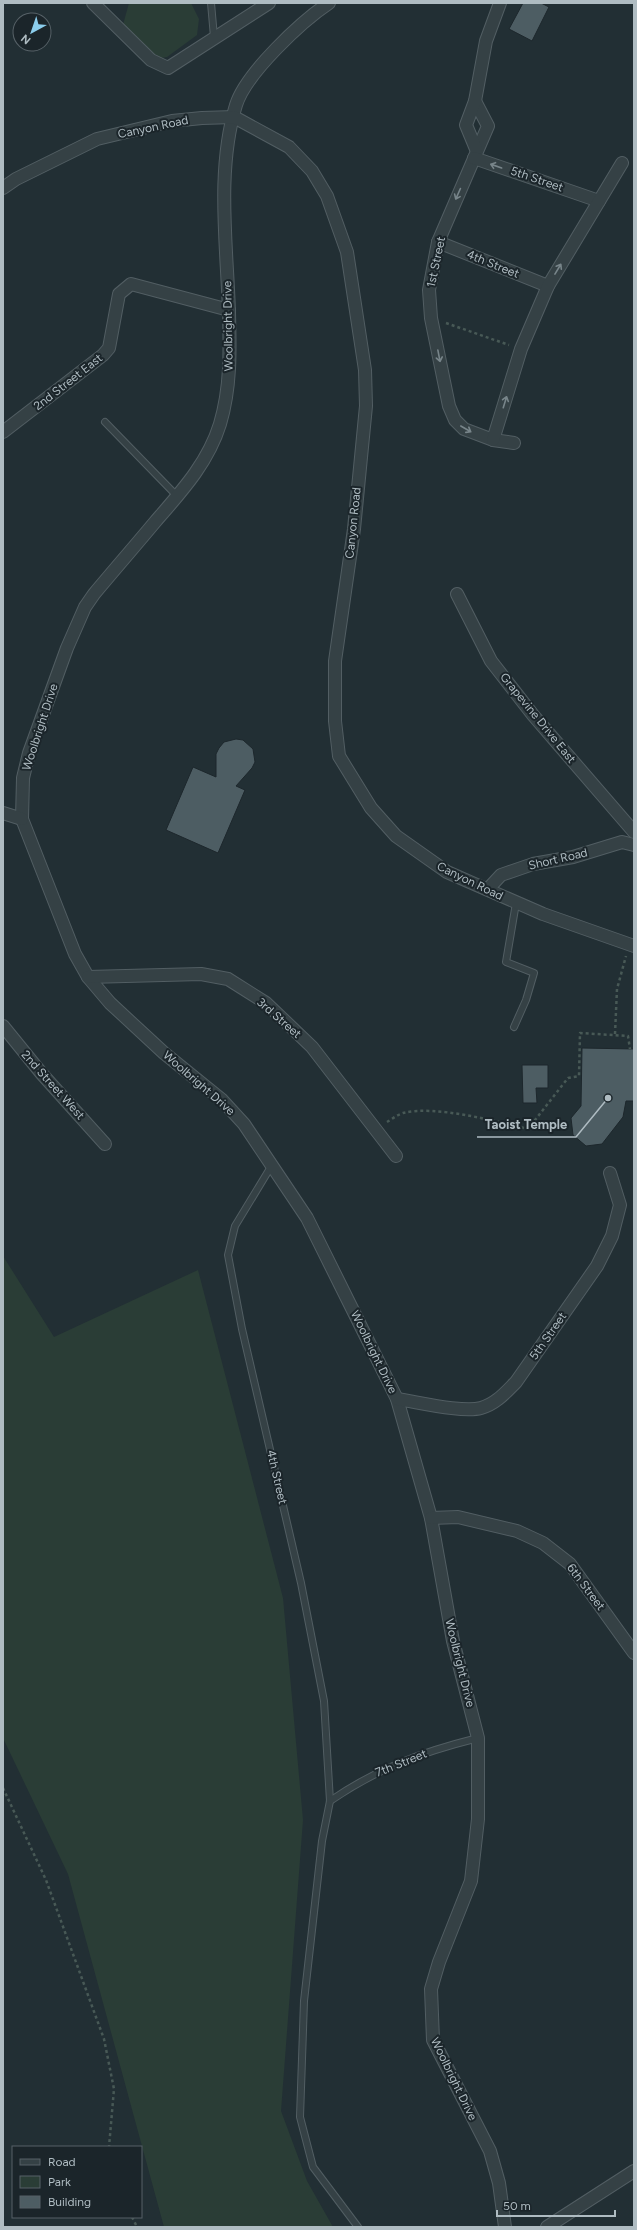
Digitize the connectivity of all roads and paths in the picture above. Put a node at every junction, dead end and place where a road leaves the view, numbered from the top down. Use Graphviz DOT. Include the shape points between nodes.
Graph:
graph roads {
  1 [pos="93,3"];
  2 [pos="211,3"];
  3 [pos="269,3"];
  4 [pos="329,3"];
  5 [pos="500,3"];
  6 [pos="214,37"];
  7 [pos="475,101"];
  8 [pos="234,117"];
  9 [pos="475,154"];
  10 [pos="622,163"];
  11 [pos="3,188"];
  12 [pos="599,200"];
  13 [pos="438,242"];
  14 [pos="548,286"];
  15 [pos="229,310"];
  16 [pos="431,318"];
  17 [pos="521,349"];
  18 [pos="105,422"];
  19 [pos="3,432"];
  20 [pos="493,440"];
  21 [pos="514,443"];
  22 [pos="177,496"];
  23 [pos="457,594"];
  24 [pos="3,813"];
  25 [pos="22,819"];
  26 [pos="634,832"];
  27 [pos="634,845"];
  28 [pos="488,889"];
  29 [pos="516,903"];
  30 [pos="632,944"];
  31 [pos="88,977"];
  32 [pos="3,1026"];
  33 [pos="514,1027"];
  34 [pos="615,1034"];
  35 [pos="630,1049"];
  36 [pos="374,1128"];
  37 [pos="105,1144"];
  38 [pos="396,1156"];
  39 [pos="272,1165"];
  40 [pos="610,1173"];
  41 [pos="397,1399"];
  42 [pos="431,1518"];
  43 [pos="634,1654"];
  44 [pos="478,1738"];
  45 [pos="3,1788"];
  46 [pos="330,1801"];
  47 [pos="109,2146"];
  48 [pos="634,2171"];
  49 [pos="132,2218"];
  50 [pos="137,2227"];
  51 [pos="358,2227"];
  52 [pos="505,2227"];
  53 [pos="547,2227"];
  1 -- 6 [label="street" via="151,60 168,68"];
  2 -- 6 [label="lane"];
  3 -- 6 [label="street"];
  4 -- 8 [label="street, Woolbright Drive" via="279,45 248,83 237,103"];
  5 -- 7 [label="street" via="486,41"];
  7 -- 9 [label="street" via="466,125"];
  7 -- 9 [label="street, 1st Street" via="488,126"];
  8 -- 11 [label="street, Canyon Road" via="172,121 97,139"];
  8 -- 15 [label="street, Woolbright Drive" via="225,160"];
  8 -- 28 [label="street, Canyon Road" via="289,147 312,171 327,196 347,252 365,370 366,406 354,529 335,660 335,721 339,756 371,808 396,836 447,872"];
  12 -- 9 [label="street, 5th Street, one-way"];
  9 -- 13 [label="street, 1st Street, one-way"];
  10 -- 12 [label="street"];
  14 -- 12 [label="street, one-way"];
  13 -- 14 [label="street, 4th Street"];
  13 -- 16 [label="street, 1st Street" via="429,290"];
  14 -- 17 [label="street"];
  15 -- 19 [label="street, 2nd Street East" via="131,284 118,294 109,348 103,355"];
  15 -- 22 [label="street, Woolbright Drive" via="231,359 220,425 209,452"];
  16 -- 17 [label="path"];
  16 -- 20 [label="street, 1st Street, one-way" via="454,420 464,430"];
  20 -- 17 [label="street, one-way"];
  18 -- 22 [label="lane"];
  20 -- 21 [label="street, 1st Street"];
  22 -- 25 [label="street, Woolbright Drive" via="85,606 67,648 30,753 23,778"];
  23 -- 26 [label="street, Grapevine Drive East" via="491,661 533,715"];
  24 -- 25 [label="street"];
  25 -- 31 [label="street, Woolbright Drive" via="75,954"];
  27 -- 28 [label="street, Short Road" via="622,842 573,857 533,864 501,875"];
  28 -- 29 [label="street, Canyon Road"];
  29 -- 30 [label="street, Canyon Road"];
  29 -- 33 [label="lane" via="506,962 534,973"];
  30 -- 34 [label="path" via="617,989"];
  31 -- 36 [label="street, 3rd Street" via="201,974 228,979 266,1003 312,1047"];
  31 -- 39 [label="street, Woolbright Drive" via="110,1002 164,1053 222,1100 244,1124"];
  32 -- 37 [label="street, 2nd Street West"];
  34 -- 35 [label="path" via="628,1036"];
  34 -- 36 [label="path" via="580,1033 579,1076 568,1078 528,1129 423,1111 402,1113"];
  36 -- 38 [label="street, 3rd Street"];
  39 -- 41 [label="street, Woolbright Drive" via="308,1218"];
  39 -- 46 [label="lane, 4th Street" via="235,1226 228,1255 242,1329 301,1583 324,1701"];
  40 -- 41 [label="street, 5th Street" via="620,1205 612,1236 597,1266 516,1382 499,1398 482,1408 470,1410"];
  41 -- 42 [label="street, Woolbright Drive"];
  42 -- 43 [label="street, 6th Street" via="458,1517 517,1531 543,1543 570,1564"];
  42 -- 44 [label="street, Woolbright Drive" via="453,1641"];
  44 -- 46 [label="lane, 7th Street" via="446,1746 397,1764 359,1782"];
  44 -- 52 [label="street, Woolbright Drive" via="478,1819 471,1881 439,1962 431,1989 430,2014 433,2040 490,2151 499,2183"];
  45 -- 47 [label="path" via="46,1880 104,2039 114,2089"];
  46 -- 51 [label="lane, 4th Street" via="322,1841 304,2000 300,2117 313,2167"];
  48 -- 53 [label="street"];
  49 -- 50 [label="path"];
}
